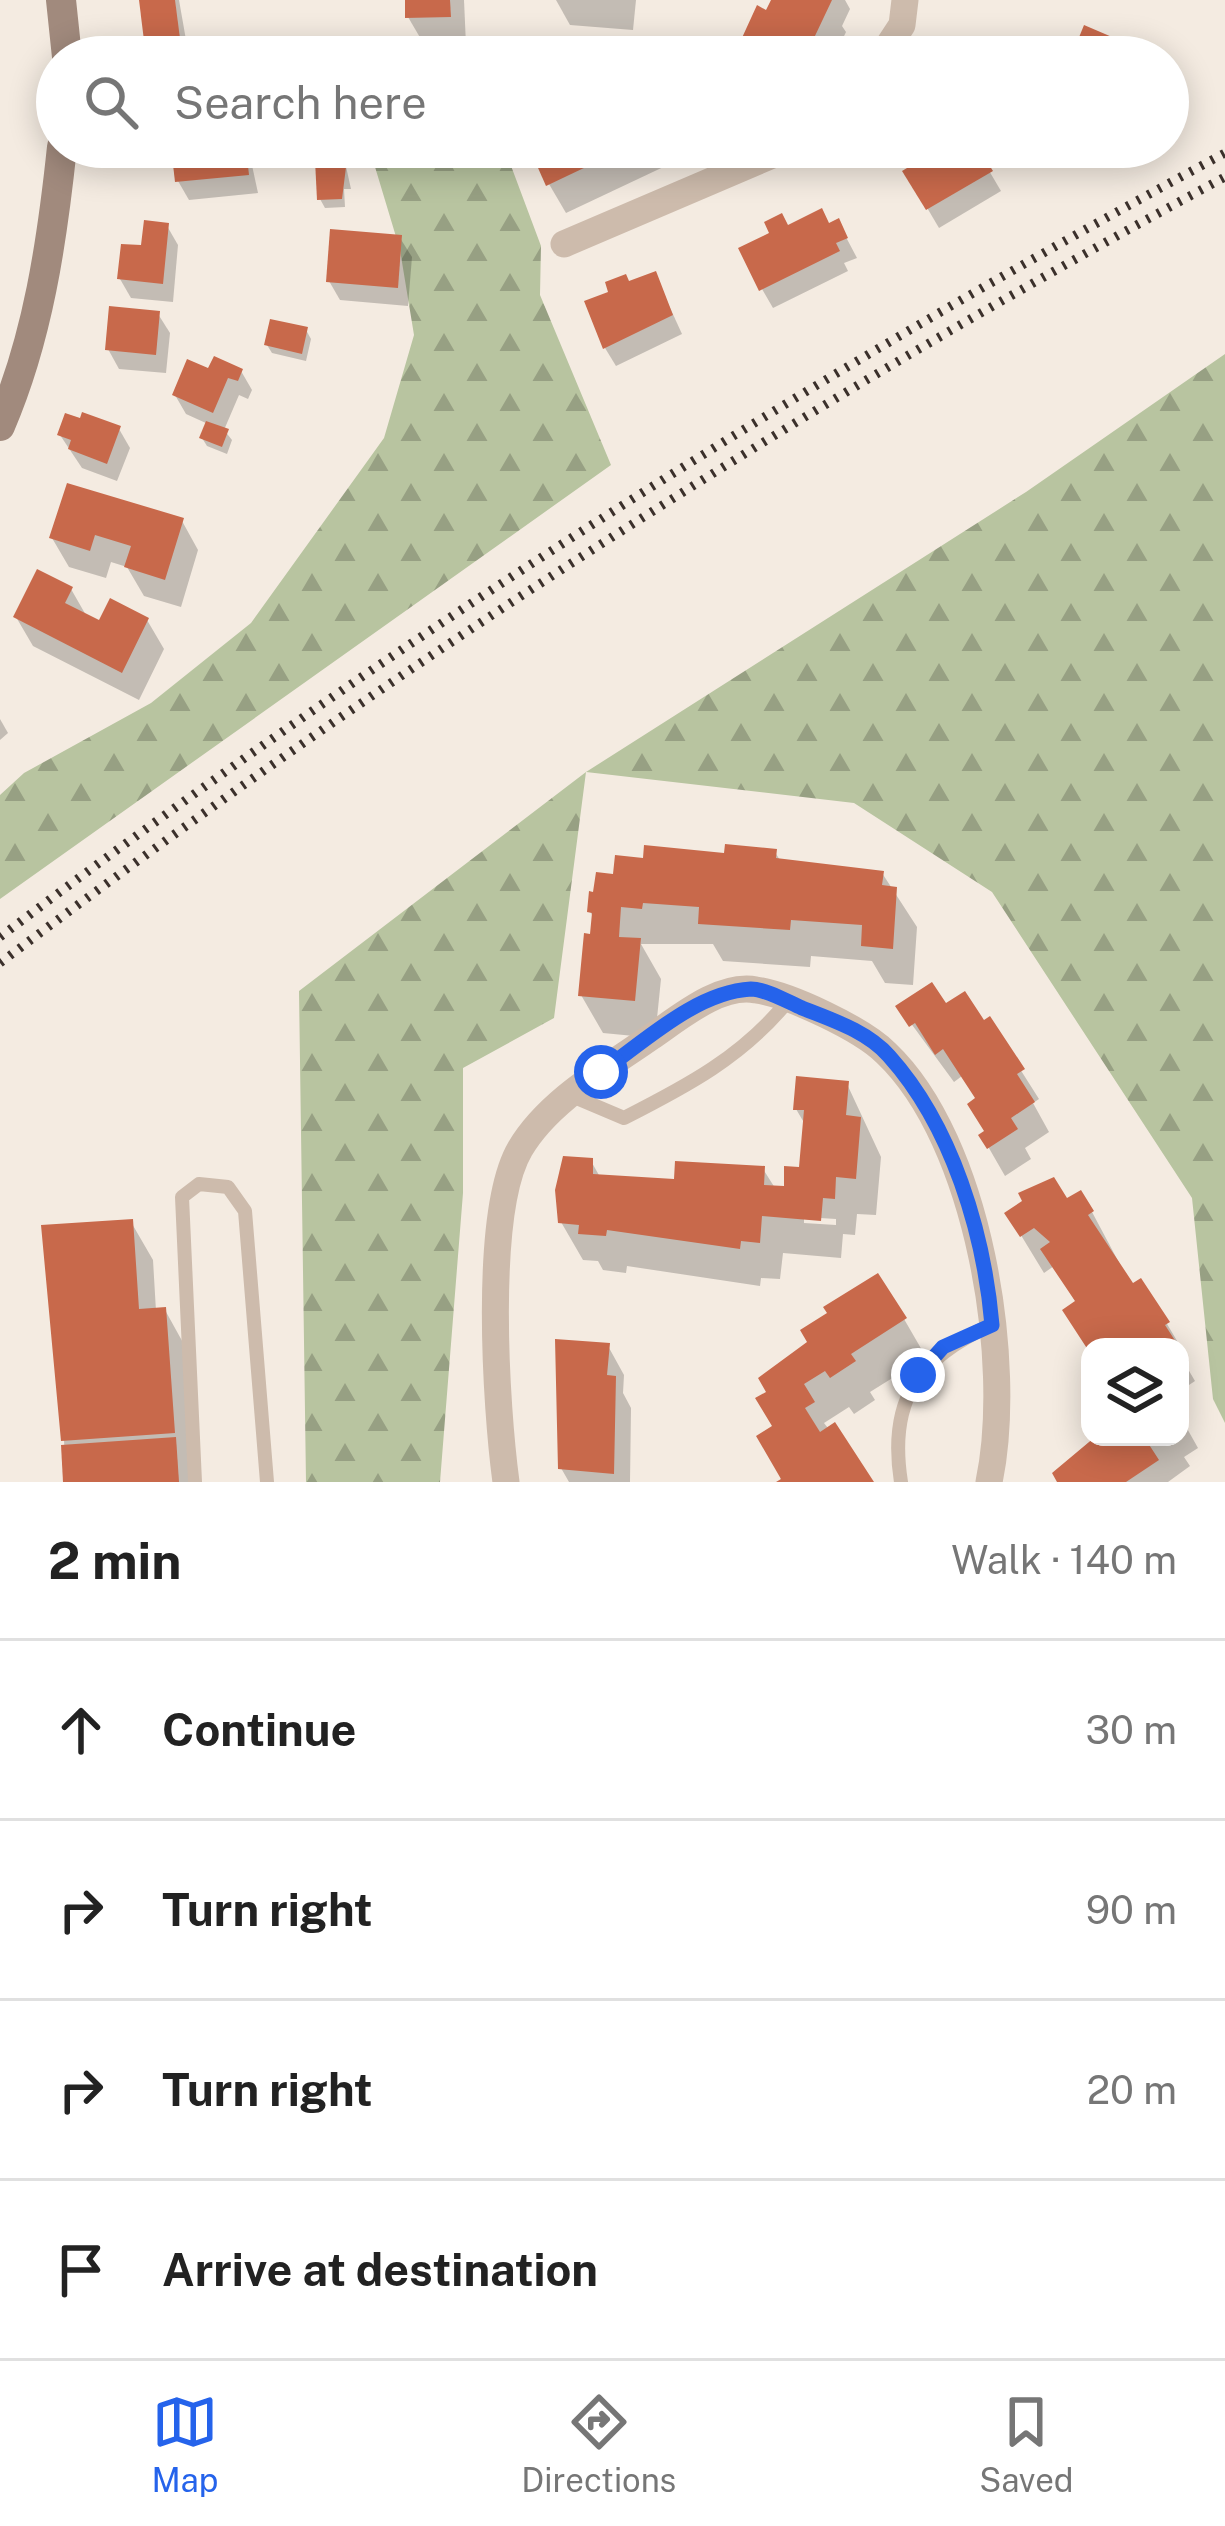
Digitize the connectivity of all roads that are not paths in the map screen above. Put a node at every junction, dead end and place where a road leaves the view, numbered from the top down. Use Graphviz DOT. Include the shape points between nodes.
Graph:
graph roads {
  1 [pos="62,0"];
  2 [pos="904,0"];
  3 [pos="65,36"];
  4 [pos="895,36"];
  5 [pos="60,168"];
  6 [pos="742,168"];
  7 [pos="564,244"];
  8 [pos="0,426"];
  9 [pos="787,1002"];
  10 [pos="572,1096"];
  11 [pos="992,1325"];
  12 [pos="195,1482"];
  13 [pos="267,1482"];
  14 [pos="506,1482"];
  15 [pos="902,1482"];
  16 [pos="988,1482"];
  1 -- 3 [label="main road"];
  2 -- 4 [label="street"];
  5 -- 8 [label="main road" via="32,334"];
  6 -- 7 [label="street"];
  9 -- 10 [label="street" via="754,988 702,1002"];
  9 -- 10 [label="lane" via="756,1041 624,1118"];
  9 -- 11 [label="street" via="848,1026 887,1054 927,1110 964,1192 987,1272"];
  10 -- 14 [label="street" via="520,1150 510,1178 495,1274"];
  11 -- 15 [label="lane" via="943,1347 918,1375 894,1437"];
  11 -- 16 [label="street" via="998,1436"];
  12 -- 13 [label="lane" via="182,1197 200,1184 228,1186 245,1211"];
}
